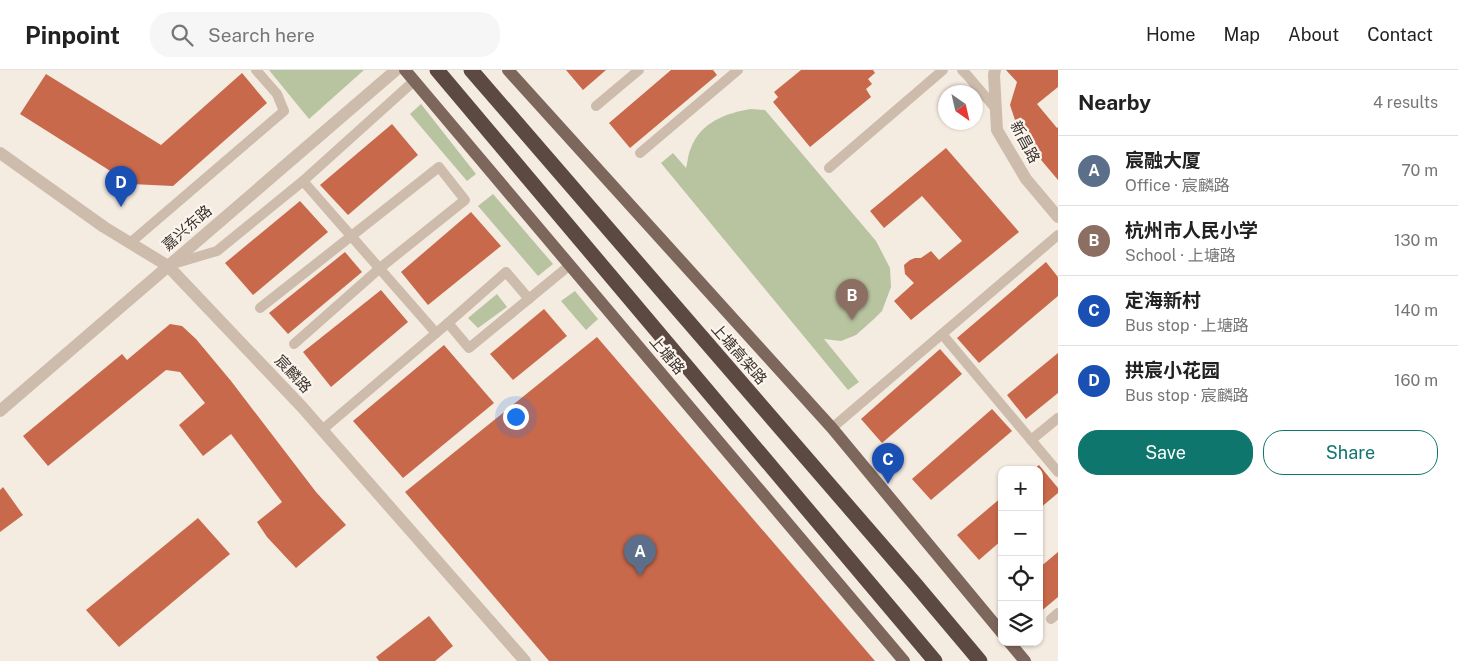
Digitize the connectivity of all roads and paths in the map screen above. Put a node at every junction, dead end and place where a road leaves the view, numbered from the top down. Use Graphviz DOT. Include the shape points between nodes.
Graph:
graph roads {
  1 [pos="256,70"];
  2 [pos="396,70"];
  3 [pos="405,70"];
  4 [pos="437,70"];
  5 [pos="471,70"];
  6 [pos="508,70"];
  7 [pos="640,70"];
  8 [pos="738,70"];
  9 [pos="943,70"];
  10 [pos="962,70"];
  11 [pos="995,70"];
  12 [pos="726,74"];
  13 [pos="414,81"];
  14 [pos="596,106"];
  15 [pos="996,110"];
  16 [pos="0,153"];
  17 [pos="640,153"];
  18 [pos="829,168"];
  19 [pos="303,181"];
  20 [pos="1058,217"];
  21 [pos="1058,235"];
  22 [pos="352,236"];
  23 [pos="130,243"];
  24 [pos="570,265"];
  25 [pos="168,266"];
  26 [pos="380,268"];
  27 [pos="529,299"];
  28 [pos="260,308"];
  29 [pos="448,323"];
  30 [pos="436,332"];
  31 [pos="942,334"];
  32 [pos="294,344"];
  33 [pos="0,411"];
  34 [pos="1058,418"];
  35 [pos="832,428"];
  36 [pos="322,430"];
  37 [pos="1031,440"];
  38 [pos="1058,472"];
  39 [pos="998,628"];
  40 [pos="1013,646"];
  41 [pos="525,661"];
  42 [pos="904,661"];
  43 [pos="935,661"];
  44 [pos="980,661"];
  45 [pos="1025,661"];
  1 -- 23 [label="lane" via="277,94 284,111"];
  2 -- 25 [label="street, 嘉兴东路"];
  3 -- 13 [label="main road, 上塘路"];
  4 -- 43 [label="highway"];
  5 -- 44 [label="highway, 上塘高架路"];
  6 -- 35 [label="main road"];
  7 -- 14 [label="lane"];
  8 -- 12 [label="lane"];
  9 -- 18 [label="lane"];
  10 -- 15 [label="lane"];
  11 -- 15 [label="street, 新昌路"];
  12 -- 17 [label="lane"];
  13 -- 19 [label="lane"];
  13 -- 24 [label="main road, 上塘路"];
  15 -- 20 [label="street, 新昌路" via="997,130 1026,179"];
  16 -- 23 [label="street, 宸麟路"];
  19 -- 22 [label="lane"];
  19 -- 25 [label="lane" via="217,251"];
  21 -- 31 [label="lane"];
  22 -- 26 [label="lane"];
  22 -- 26 [label="lane" via="439,166 466,200"];
  22 -- 28 [label="lane"];
  23 -- 25 [label="street, 宸麟路"];
  24 -- 27 [label="lane"];
  24 -- 42 [label="main road, 上塘路"];
  25 -- 33 [label="street, 嘉兴东路"];
  25 -- 36 [label="street, 宸麟路"];
  26 -- 30 [label="lane"];
  26 -- 32 [label="lane"];
  27 -- 29 [label="lane" via="470,348"];
  27 -- 29 [label="lane" via="506,272"];
  29 -- 30 [label="lane"];
  30 -- 36 [label="lane"];
  31 -- 35 [label="lane"];
  31 -- 37 [label="lane"];
  34 -- 37 [label="lane"];
  35 -- 39 [label="main road"];
  36 -- 41 [label="street, 宸麟路"];
  37 -- 38 [label="lane"];
  40 -- 45 [label="main road"];
}
